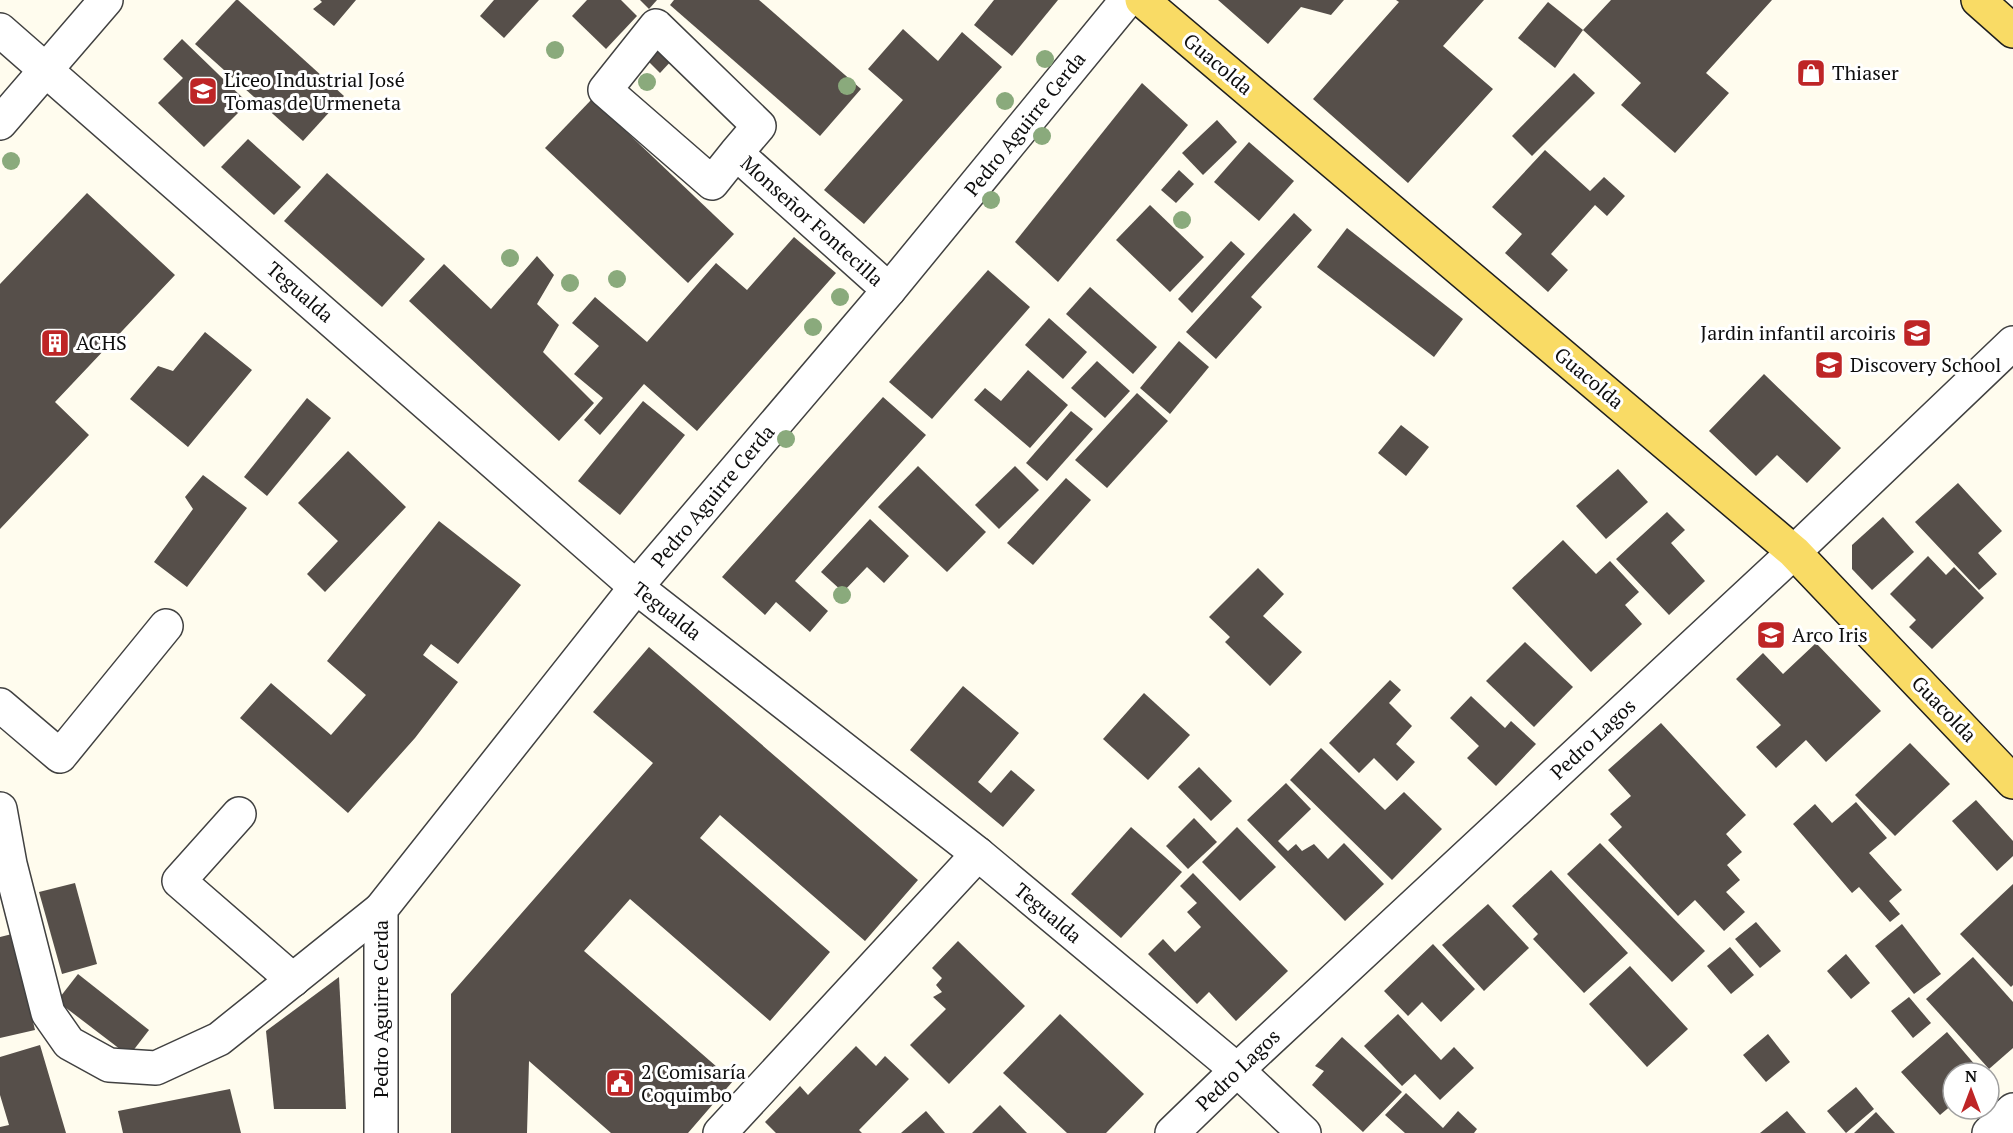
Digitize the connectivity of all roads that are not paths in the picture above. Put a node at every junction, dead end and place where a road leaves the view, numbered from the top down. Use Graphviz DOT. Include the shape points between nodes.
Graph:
graph roads {
  1 [pos="106,0"];
  2 [pos="1126,0"];
  3 [pos="1142,0"];
  4 [pos="1978,0"];
  5 [pos="0,30"];
  6 [pos="2013,31"];
  7 [pos="46,69"];
  8 [pos="0,123"];
  9 [pos="736,153"];
  10 [pos="889,290"];
  11 [pos="2013,343"];
  12 [pos="1794,552"];
  13 [pos="636,587"];
  14 [pos="166,626"];
  15 [pos="0,705"];
  16 [pos="2013,782"];
  17 [pos="0,809"];
  18 [pos="239,814"];
  19 [pos="978,854"];
  20 [pos="381,909"];
  21 [pos="293,980"];
  22 [pos="1237,1070"];
  23 [pos="2013,1110"];
  24 [pos="381,1133"];
  25 [pos="720,1133"];
  26 [pos="1172,1133"];
  27 [pos="1304,1133"];
  28 [pos="1989,1133"];
  1 -- 7 [label="street"];
  2 -- 10 [label="street, Pedro Aguirre Cerda"];
  3 -- 12 [label="main road, Guacolda"];
  4 -- 6 [label="main road"];
  5 -- 7 [label="street, Tegualda"];
  7 -- 8 [label="street"];
  7 -- 13 [label="street, Tegualda"];
  9 -- 9 [label="street, Monseñor Fontecilla" via="759,126 656,26 605,90 712,183"];
  9 -- 10 [label="street, Monseñor Fontecilla"];
  10 -- 13 [label="street, Pedro Aguirre Cerda"];
  11 -- 12 [label="street, Pedro Lagos"];
  12 -- 16 [label="main road, Guacolda"];
  12 -- 22 [label="street, Pedro Lagos"];
  13 -- 19 [label="street, Tegualda"];
  13 -- 20 [label="street, Pedro Aguirre Cerda"];
  14 -- 15 [label="street" via="60,756"];
  17 -- 21 [label="street" via="48,1013 69,1043 110,1065 156,1068 219,1039"];
  18 -- 21 [label="street" via="179,881"];
  19 -- 22 [label="street, Tegualda"];
  19 -- 25 [label="street"];
  20 -- 21 [label="street"];
  20 -- 24 [label="street, Pedro Aguirre Cerda"];
  22 -- 26 [label="street, Pedro Lagos"];
  22 -- 27 [label="street, Tegualda"];
  23 -- 28 [label="street"];
}
